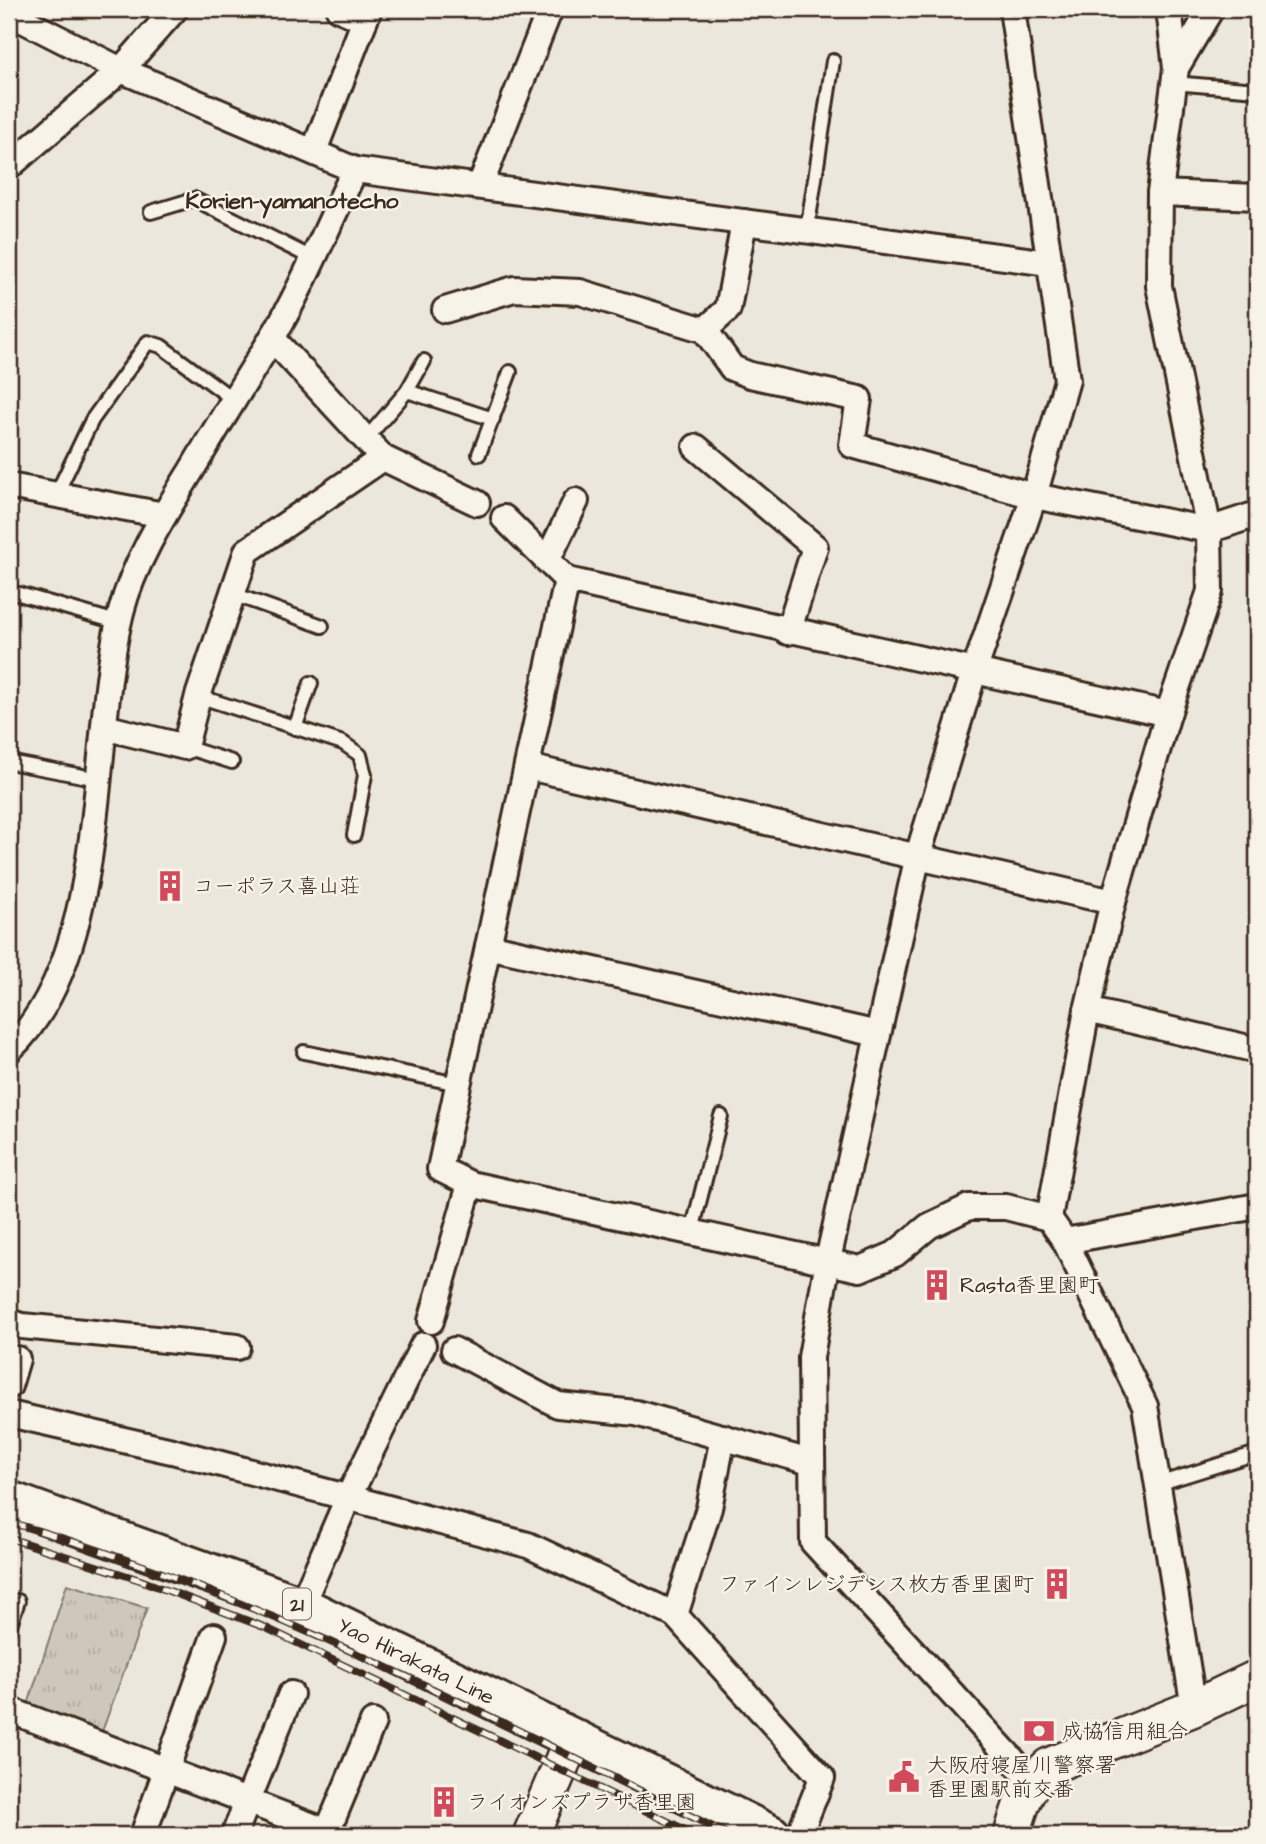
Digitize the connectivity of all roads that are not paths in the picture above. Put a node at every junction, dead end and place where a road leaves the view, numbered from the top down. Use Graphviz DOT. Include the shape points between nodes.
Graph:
graph roads {
  1 [pos="175,9"];
  2 [pos="339,9"];
  3 [pos="550,9"];
  4 [pos="1012,9"];
  5 [pos="1169,9"];
  6 [pos="1211,9"];
  7 [pos="9,13"];
  8 [pos="367,14"];
  9 [pos="41,18"];
  10 [pos="833,61"];
  11 [pos="121,69"];
  12 [pos="1175,76"];
  13 [pos="1257,90"];
  14 [pos="314,151"];
  15 [pos="9,161"];
  16 [pos="355,170"];
  17 [pos="480,187"];
  18 [pos="1160,193"];
  19 [pos="1257,197"];
  20 [pos="151,212"];
  21 [pos="744,222"];
  22 [pos="807,231"];
  23 [pos="312,258"];
  24 [pos="1049,263"];
  25 [pos="444,310"];
  26 [pos="705,330"];
  27 [pos="272,338"];
  28 [pos="424,361"];
  29 [pos="510,372"];
  30 [pos="407,391"];
  31 [pos="234,400"];
  32 [pos="493,419"];
  33 [pos="366,439"];
  34 [pos="696,447"];
  35 [pos="480,454"];
  36 [pos="383,458"];
  37 [pos="9,486"];
  38 [pos="56,495"];
  39 [pos="1034,496"];
  40 [pos="576,501"];
  41 [pos="477,503"];
  42 [pos="1257,513"];
  43 [pos="164,515"];
  44 [pos="503,518"];
  45 [pos="1209,530"];
  46 [pos="548,559"];
  47 [pos="567,580"];
  48 [pos="19,594"];
  49 [pos="233,594"];
  50 [pos="120,623"];
  51 [pos="322,626"];
  52 [pos="788,632"];
  53 [pos="974,673"];
  54 [pos="311,683"];
  55 [pos="198,696"];
  56 [pos="1168,714"];
  57 [pos="104,726"];
  58 [pos="295,728"];
  59 [pos="185,747"];
  60 [pos="9,762"];
  61 [pos="232,762"];
  62 [pos="528,767"];
  63 [pos="98,779"];
  64 [pos="354,835"];
  65 [pos="918,855"];
  66 [pos="1113,902"];
  67 [pos="488,946"];
  68 [pos="1087,1010"];
  69 [pos="878,1034"];
  70 [pos="9,1050"];
  71 [pos="1257,1050"];
  72 [pos="304,1052"];
  73 [pos="458,1084"];
  74 [pos="721,1116"];
  75 [pos="470,1184"];
  76 [pos="1257,1206"];
  77 [pos="1049,1218"];
  78 [pos="692,1231"];
  79 [pos="1065,1241"];
  80 [pos="828,1260"];
  81 [pos="431,1321"];
  82 [pos="9,1322"];
  83 [pos="423,1345"];
  84 [pos="237,1347"];
  85 [pos="454,1350"];
  86 [pos="17,1359"];
  87 [pos="9,1386"];
  88 [pos="9,1414"];
  89 [pos="723,1437"];
  90 [pos="1257,1453"];
  91 [pos="810,1462"];
  92 [pos="1158,1484"];
  93 [pos="348,1498"];
  94 [pos="9,1501"];
  95 [pos="19,1601"];
  96 [pos="301,1606"];
  97 [pos="675,1615"];
  98 [pos="9,1628"];
  99 [pos="214,1636"];
  100 [pos="1257,1678"];
  101 [pos="291,1694"];
  102 [pos="1194,1708"];
  103 [pos="9,1710"];
  104 [pos="373,1722"];
  105 [pos="573,1737"];
  106 [pos="166,1771"];
  107 [pos="1032,1781"];
  108 [pos="248,1800"];
  109 [pos="329,1834"];
  110 [pos="143,1835"];
  111 [pos="234,1835"];
  112 [pos="531,1835"];
  113 [pos="771,1835"];
  114 [pos="799,1835"];
  115 [pos="1012,1835"];
  1 -- 11 [label="street"];
  2 -- 8 [label="street"];
  3 -- 17 [label="street"];
  4 -- 24 [label="street"];
  5 -- 12 [label="street"];
  6 -- 12 [label="street"];
  7 -- 9 [label="street"];
  8 -- 14 [label="street"];
  9 -- 11 [label="street"];
  10 -- 22 [label="lane"];
  11 -- 14 [label="street"];
  11 -- 15 [label="street" via="12,164"];
  12 -- 13 [label="lane"];
  12 -- 18 [label="street"];
  14 -- 16 [label="street"];
  16 -- 17 [label="street"];
  16 -- 23 [label="street"];
  17 -- 21 [label="street"];
  18 -- 19 [label="street"];
  18 -- 45 [label="street" via="1159,286"];
  20 -- 23 [label="lane" via="194,199"];
  21 -- 22 [label="street"];
  21 -- 26 [label="street" via="728,309"];
  22 -- 24 [label="street"];
  23 -- 27 [label="street"];
  24 -- 39 [label="street" via="1067,380"];
  25 -- 26 [label="street" via="514,289 580,292"];
  26 -- 39 [label="street" via="732,368 859,399 852,445"];
  27 -- 31 [label="street"];
  27 -- 33 [label="street"];
  28 -- 30 [label="lane"];
  29 -- 32 [label="lane"];
  30 -- 32 [label="lane"];
  30 -- 33 [label="lane"];
  31 -- 38 [label="lane" via="148,342 92,420"];
  31 -- 43 [label="street"];
  32 -- 35 [label="lane"];
  33 -- 36 [label="street"];
  34 -- 52 [label="street" via="816,548"];
  36 -- 41 [label="street"];
  36 -- 49 [label="street" via="247,551"];
  37 -- 38 [label="street"];
  38 -- 43 [label="street"];
  39 -- 45 [label="street"];
  39 -- 53 [label="street"];
  40 -- 46 [label="street"];
  42 -- 45 [label="street"];
  43 -- 50 [label="street"];
  44 -- 46 [label="street"];
  45 -- 56 [label="street" via="1210,591"];
  46 -- 47 [label="street"];
  47 -- 52 [label="street"];
  47 -- 62 [label="street"];
  48 -- 50 [label="lane"];
  49 -- 51 [label="lane"];
  49 -- 55 [label="street"];
  50 -- 57 [label="street"];
  52 -- 53 [label="street"];
  53 -- 56 [label="street"];
  53 -- 65 [label="street"];
  54 -- 58 [label="lane"];
  55 -- 58 [label="lane"];
  55 -- 59 [label="street"];
  56 -- 66 [label="street"];
  57 -- 59 [label="street"];
  57 -- 63 [label="street"];
  58 -- 64 [label="lane" via="343,743 360,755 365,775"];
  59 -- 61 [label="lane"];
  60 -- 63 [label="lane"];
  62 -- 65 [label="street"];
  62 -- 67 [label="street"];
  63 -- 70 [label="street" via="86,873 66,953 43,1006"];
  65 -- 66 [label="street"];
  65 -- 69 [label="street"];
  66 -- 68 [label="street"];
  67 -- 69 [label="street"];
  67 -- 73 [label="street"];
  68 -- 71 [label="street"];
  68 -- 77 [label="street"];
  69 -- 80 [label="street"];
  72 -- 73 [label="lane"];
  73 -- 75 [label="street" via="440,1169"];
  74 -- 78 [label="lane"];
  75 -- 78 [label="street"];
  75 -- 81 [label="street"];
  76 -- 79 [label="street"];
  77 -- 79 [label="street"];
  77 -- 80 [label="street" via="1006,1207 969,1208 929,1226 895,1254 860,1269"];
  78 -- 80 [label="street"];
  79 -- 92 [label="street" via="1145,1406"];
  80 -- 91 [label="street" via="811,1357"];
  82 -- 84 [label="street"];
  83 -- 93 [label="street"];
  85 -- 89 [label="street" via="558,1405 635,1413"];
  86 -- 87 [label="street"];
  88 -- 93 [label="street"];
  89 -- 91 [label="street"];
  89 -- 97 [label="street" via="709,1508"];
  90 -- 92 [label="lane"];
  91 -- 107 [label="street" via="813,1542"];
  92 -- 102 [label="street"];
  93 -- 96 [label="street"];
  93 -- 97 [label="street" via="528,1545"];
  94 -- 96 [label="main road, Yao Hirakata Line / 21"];
  95 -- 98 [label="lane"];
  96 -- 105 [label="main road, Yao Hirakata Line / 21"];
  97 -- 114 [label="street" via="822,1779"];
  99 -- 106 [label="street"];
  100 -- 102 [label="main road"];
  101 -- 108 [label="street"];
  102 -- 107 [label="main road" via="1049,1766"];
  103 -- 106 [label="street"];
  104 -- 109 [label="street"];
  105 -- 112 [label="main road"];
  105 -- 113 [label="main road, Yao Hirakata Line / 21"];
  106 -- 108 [label="street"];
  106 -- 110 [label="street"];
  107 -- 115 [label="main road"];
  108 -- 109 [label="street"];
  108 -- 111 [label="street"];
}
